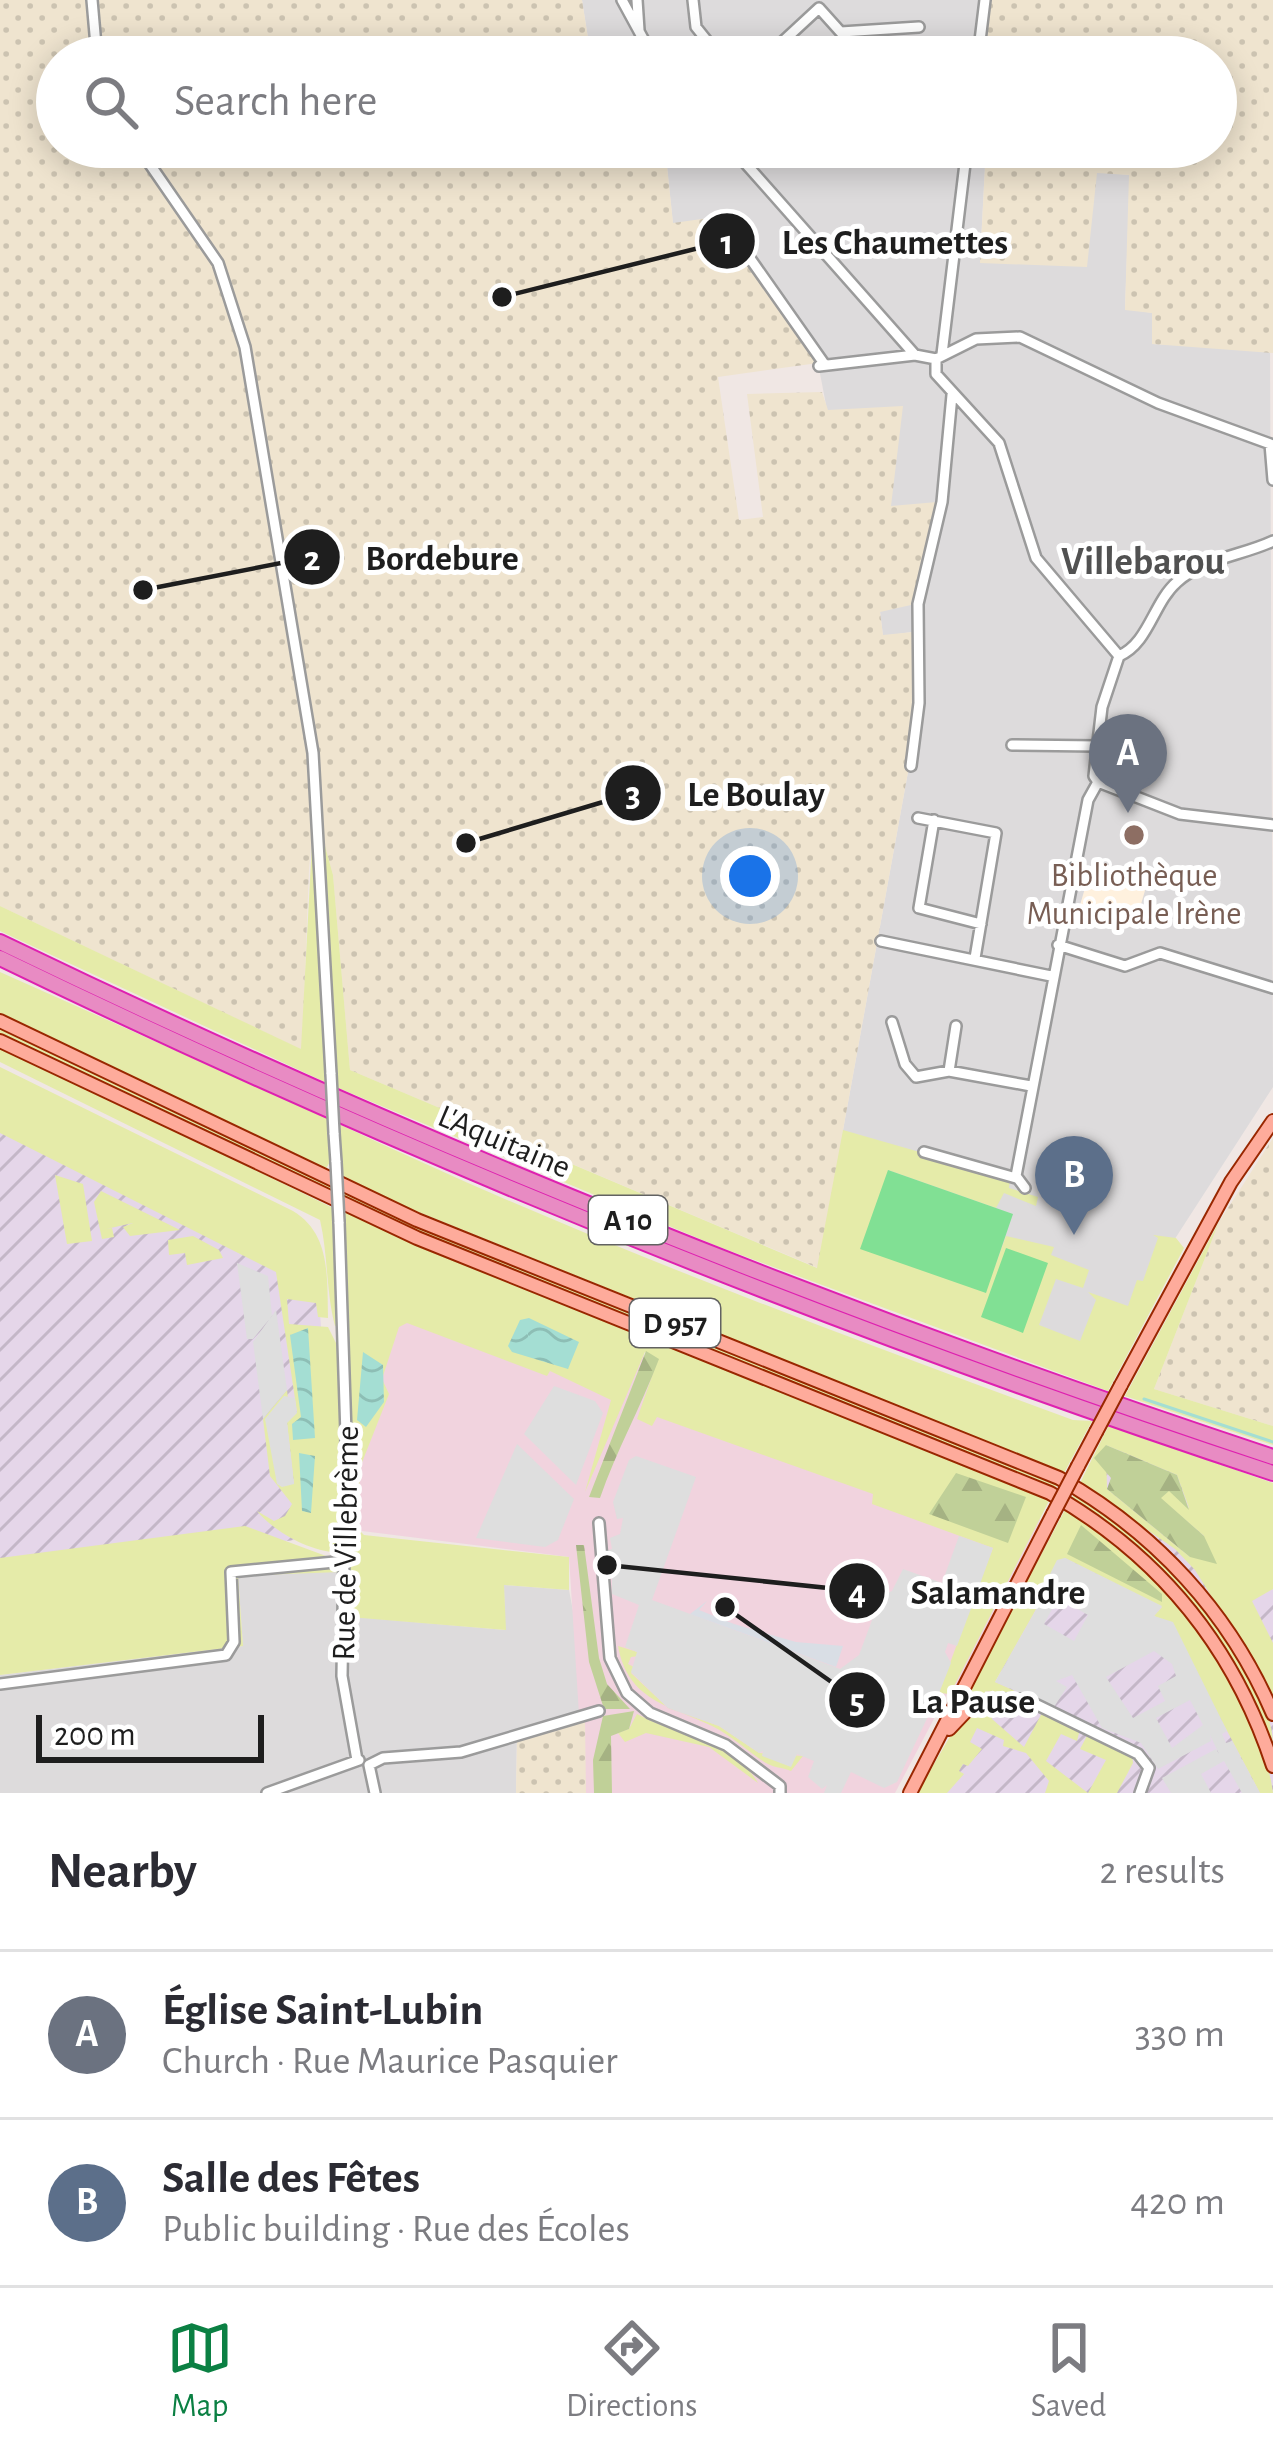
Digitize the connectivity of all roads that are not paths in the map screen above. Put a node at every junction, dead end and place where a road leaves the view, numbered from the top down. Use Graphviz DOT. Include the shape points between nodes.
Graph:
graph roads {
  1 [pos="92,0"];
  2 [pos="622,0"];
  3 [pos="637,0"];
  4 [pos="693,0"];
  5 [pos="985,0"];
  6 [pos="818,4"];
  7 [pos="920,27"];
  8 [pos="841,32"];
  9 [pos="95,36"];
  10 [pos="639,36"];
  11 [pos="641,36"];
  12 [pos="703,36"];
  13 [pos="787,36"];
  14 [pos="845,36"];
  15 [pos="981,36"];
  16 [pos="153,168"];
  17 [pos="749,168"];
  18 [pos="964,168"];
  19 [pos="742,247"];
  20 [pos="916,356"];
  21 [pos="939,356"];
  22 [pos="952,395"];
  23 [pos="1271,444"];
  24 [pos="1273,480"];
  25 [pos="1273,541"];
  26 [pos="1119,656"];
  27 [pos="1012,745"];
  28 [pos="1097,746"];
  29 [pos="911,766"];
  30 [pos="1098,782"];
  31 [pos="918,818"];
  32 [pos="934,820"];
  33 [pos="1273,825"];
  34 [pos="981,924"];
  35 [pos="881,941"];
  36 [pos="0,942"];
  37 [pos="1058,945"];
  38 [pos="0,958"];
  39 [pos="975,958"];
  40 [pos="1051,976"];
  41 [pos="1273,988"];
  42 [pos="0,1021"];
  43 [pos="892,1022"];
  44 [pos="956,1026"];
  45 [pos="0,1041"];
  46 [pos="949,1072"];
  47 [pos="1031,1087"];
  48 [pos="1273,1121"];
  49 [pos="924,1152"];
  50 [pos="1016,1178"];
  51 [pos="1025,1189"];
  52 [pos="1273,1456"];
  53 [pos="1273,1473"];
  54 [pos="599,1523"];
  55 [pos="345,1561"];
  56 [pos="0,1684"];
  57 [pos="990,1699"];
  58 [pos="599,1711"];
  59 [pos="1273,1714"];
  60 [pos="935,1743"];
  61 [pos="357,1760"];
  62 [pos="369,1765"];
  63 [pos="1273,1766"];
  64 [pos="267,1793"];
  65 [pos="375,1793"];
  66 [pos="779,1793"];
  67 [pos="910,1793"];
  68 [pos="1140,1793"];
  1 -- 9 [label="street"];
  2 -- 10 [label="street"];
  3 -- 11 [label="street"];
  4 -- 12 [label="street"];
  5 -- 15 [label="street"];
  6 -- 8 [label="street"];
  6 -- 13 [label="street"];
  7 -- 8 [label="street"];
  8 -- 14 [label="street"];
  16 -- 55 [label="street, Rue de Villebrème, bridge" via="218,262 245,346 313,753 339,1222"];
  17 -- 20 [label="street"];
  18 -- 21 [label="street"];
  19 -- 20 [label="street" via="822,365"];
  20 -- 21 [label="street"];
  21 -- 22 [label="street" via="936,374"];
  21 -- 23 [label="street" via="986,336 1030,340 1168,407"];
  22 -- 26 [label="street" via="999,443 1036,558"];
  22 -- 29 [label="street" via="942,502 919,604"];
  23 -- 24 [label="street"];
  25 -- 26 [label="street" via="1184,577 1132,650"];
  26 -- 28 [label="street"];
  27 -- 28 [label="street"];
  28 -- 30 [label="street"];
  30 -- 33 [label="street" via="1180,814"];
  30 -- 37 [label="street"];
  31 -- 32 [label="street"];
  32 -- 34 [label="street" via="920,911"];
  32 -- 34 [label="street" via="996,833"];
  34 -- 39 [label="street"];
  35 -- 39 [label="street"];
  36 -- 52 [label="highway, L'Aquitaine / A 10" via="616,1216 937,1340"];
  37 -- 40 [label="street"];
  37 -- 41 [label="street" via="1128,966 1160,953"];
  38 -- 53 [label="highway, L'Aquitaine / A 10" via="611,1230"];
  39 -- 40 [label="street"];
  40 -- 47 [label="street"];
  42 -- 59 [label="main road, D 957" via="417,1220 1059,1478 1142,1535 1191,1582"];
  43 -- 46 [label="street" via="912,1074"];
  44 -- 46 [label="street"];
  45 -- 63 [label="main road, D 957" via="417,1238 971,1457 1069,1504 1131,1548 1192,1610 1237,1679"];
  46 -- 47 [label="street"];
  47 -- 50 [label="street"];
  48 -- 60 [label="main road, bridge" via="1231,1182"];
  49 -- 50 [label="street"];
  50 -- 51 [label="street"];
  54 -- 66 [label="street" via="608,1646 619,1682 650,1713 740,1755"];
  55 -- 56 [label="street" via="231,1572 233,1642 226,1654"];
  55 -- 61 [label="street, Rue de Villebrème" via="344,1703"];
  57 -- 60 [label="main road"];
  57 -- 68 [label="street" via="1025,1699 1142,1757 1149,1773"];
  58 -- 62 [label="street" via="470,1750"];
  60 -- 67 [label="main road"];
  61 -- 62 [label="street"];
  61 -- 64 [label="street"];
  62 -- 65 [label="street"];
}
